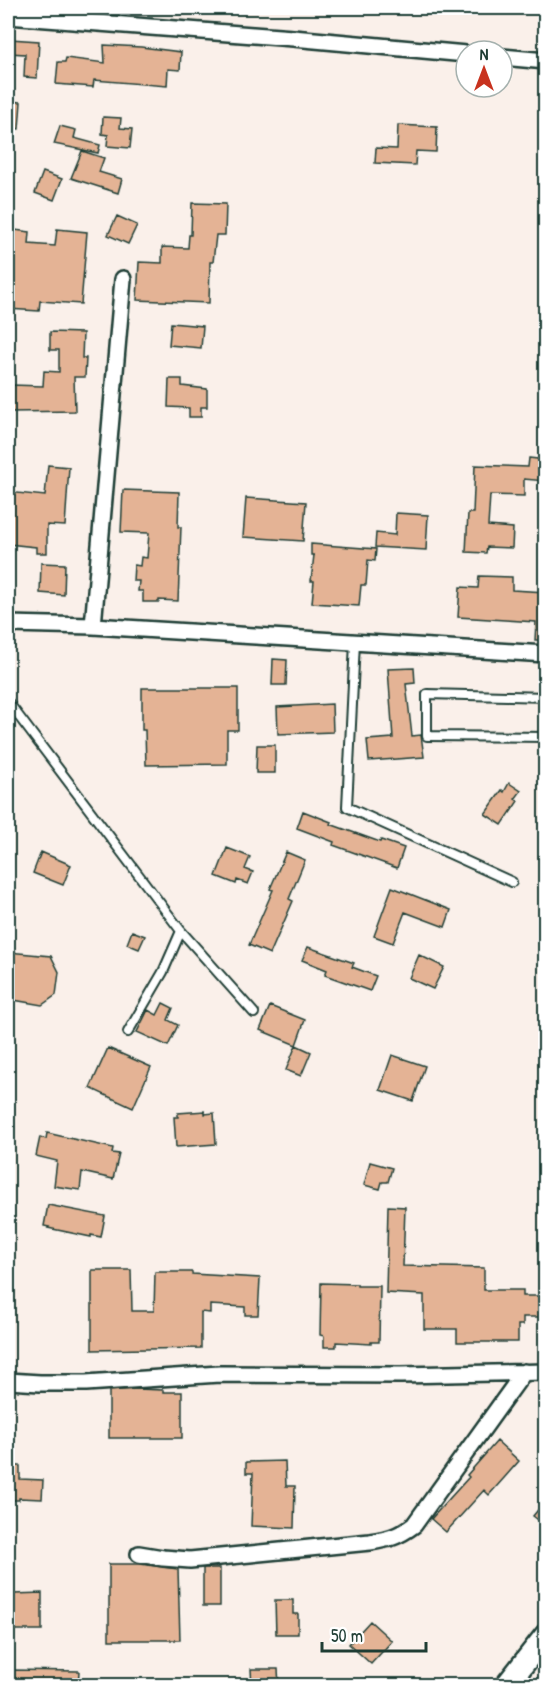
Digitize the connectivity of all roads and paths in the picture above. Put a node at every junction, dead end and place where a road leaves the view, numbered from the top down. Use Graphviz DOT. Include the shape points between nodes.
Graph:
graph roads {
  1 [pos="8,16"];
  2 [pos="454,53"];
  3 [pos="514,58"];
  4 [pos="546,61"];
  5 [pos="123,279"];
  6 [pos="8,624"];
  7 [pos="93,626"];
  8 [pos="355,642"];
  9 [pos="546,654"];
  10 [pos="546,698"];
  11 [pos="8,702"];
  12 [pos="546,737"];
  13 [pos="512,882"];
  14 [pos="181,932"];
  15 [pos="254,1013"];
  16 [pos="128,1032"];
  17 [pos="524,1372"];
  18 [pos="546,1372"];
  19 [pos="8,1381"];
  20 [pos="139,1554"];
  21 [pos="546,1635"];
  22 [pos="506,1686"];
  1 -- 2 [label="street"];
  3 -- 4 [label="street"];
  5 -- 7 [label="street"];
  6 -- 7 [label="street"];
  7 -- 8 [label="street"];
  8 -- 9 [label="street"];
  8 -- 13 [label="lane" via="347,807"];
  10 -- 12 [label="lane" via="427,694 427,736"];
  11 -- 14 [label="lane"];
  14 -- 15 [label="lane"];
  14 -- 16 [label="lane"];
  17 -- 18 [label="street"];
  17 -- 19 [label="street" via="219,1374 86,1383"];
  17 -- 20 [label="street" via="414,1525 402,1534 370,1542 190,1560"];
  21 -- 22 [label="main road"];
}
